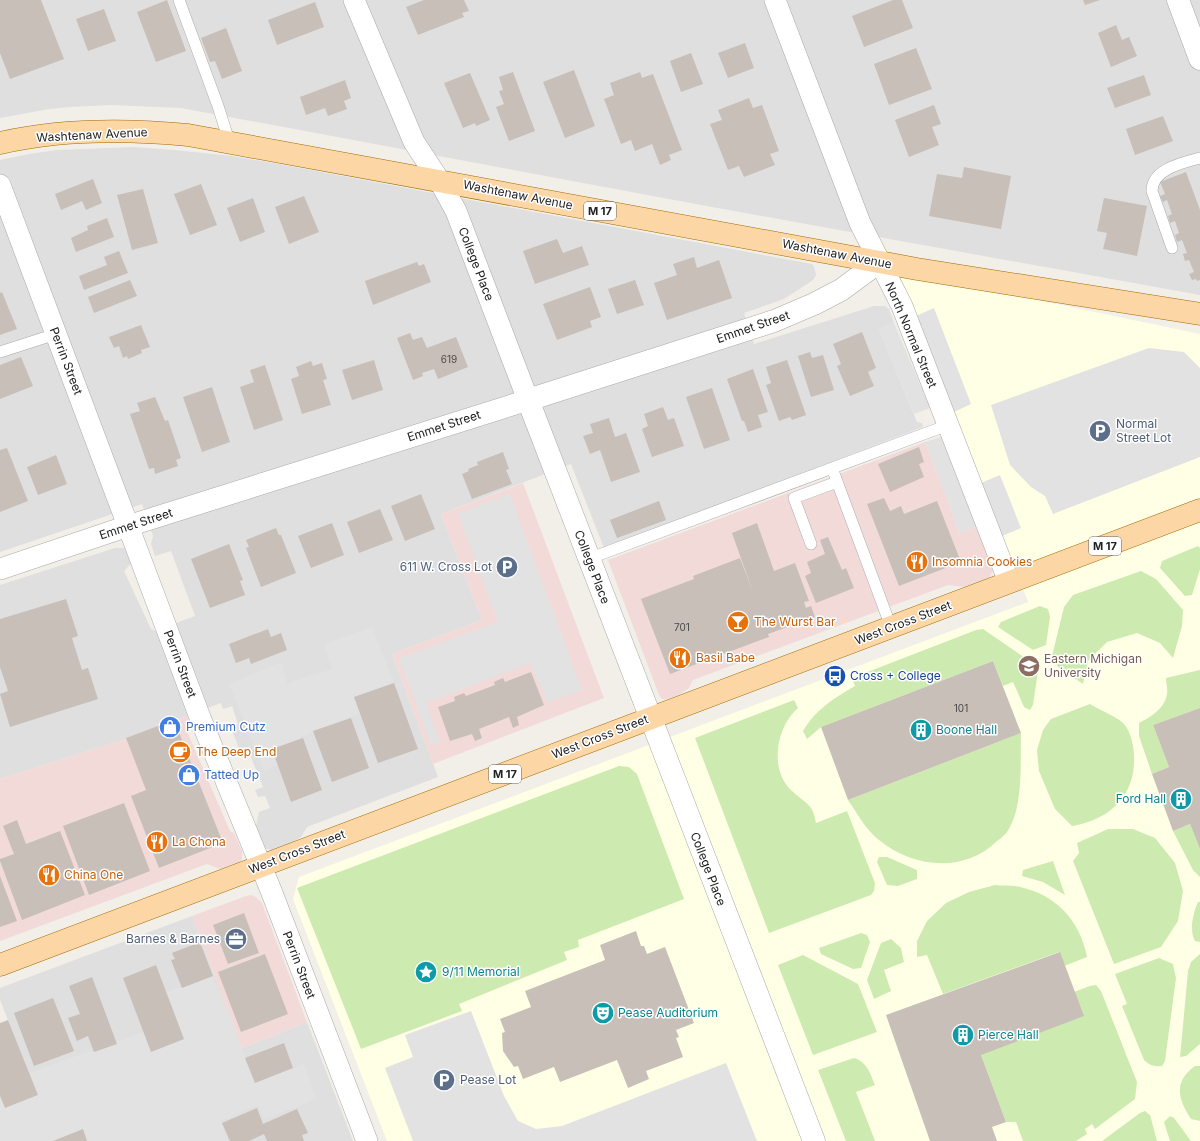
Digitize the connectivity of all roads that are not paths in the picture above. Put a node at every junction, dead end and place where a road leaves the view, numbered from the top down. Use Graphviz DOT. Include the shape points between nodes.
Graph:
graph roads {
  1 [pos="179,0"];
  2 [pos="354,0"];
  3 [pos="775,0"];
  4 [pos="1178,0"];
  5 [pos="1200,59"];
  6 [pos="229,141"];
  7 [pos="0,143"];
  8 [pos="1200,158"];
  9 [pos="439,180"];
  10 [pos="0,185"];
  11 [pos="1172,248"];
  12 [pos="879,262"];
  13 [pos="1200,314"];
  14 [pos="56,334"];
  15 [pos="0,352"];
  16 [pos="528,400"];
  17 [pos="948,425"];
  18 [pos="832,468"];
  19 [pos="837,482"];
  20 [pos="1200,510"];
  21 [pos="128,526"];
  22 [pos="811,544"];
  23 [pos="588,559"];
  24 [pos="0,569"];
  25 [pos="1009,582"];
  26 [pos="891,627"];
  27 [pos="651,718"];
  28 [pos="260,866"];
  29 [pos="0,966"];
  30 [pos="367,1141"];
  31 [pos="814,1141"];
  1 -- 6 [label="lane"];
  2 -- 9 [label="street, College Place" via="414,142"];
  3 -- 12 [label="street, North Normal Street" via="860,223"];
  4 -- 5 [label="street"];
  6 -- 7 [label="main road, Washtenaw Avenue / M 17" via="136,131 70,134"];
  6 -- 9 [label="main road, Washtenaw Avenue / M 17"];
  8 -- 11 [label="lane" via="1167,169 1152,183 1152,191"];
  9 -- 12 [label="main road, Washtenaw Avenue / M 17"];
  9 -- 16 [label="street, College Place" via="456,211"];
  10 -- 14 [label="street, Perrin Street"];
  12 -- 13 [label="main road, Washtenaw Avenue / M 17"];
  12 -- 16 [label="street, Emmet Street" via="841,290 774,321"];
  12 -- 17 [label="street, North Normal Street" via="902,306"];
  14 -- 15 [label="lane"];
  14 -- 21 [label="street, Perrin Street"];
  16 -- 21 [label="street, Emmet Street"];
  16 -- 23 [label="street, College Place"];
  17 -- 18 [label="lane"];
  17 -- 25 [label="street, North Normal Street"];
  18 -- 19 [label="lane"];
  18 -- 23 [label="lane"];
  19 -- 22 [label="lane" via="794,498"];
  19 -- 26 [label="lane"];
  20 -- 25 [label="main road, West Cross Street / M 17"];
  21 -- 24 [label="street, Emmet Street"];
  21 -- 28 [label="street, Perrin Street" via="201,720"];
  23 -- 27 [label="street, College Place"];
  25 -- 26 [label="main road, West Cross Street / M 17"];
  26 -- 27 [label="main road, West Cross Street / M 17"];
  27 -- 28 [label="main road, West Cross Street / M 17"];
  27 -- 31 [label="street, College Place"];
  28 -- 29 [label="main road, West Cross Street / M 17"];
  28 -- 30 [label="street, Perrin Street"];
}
